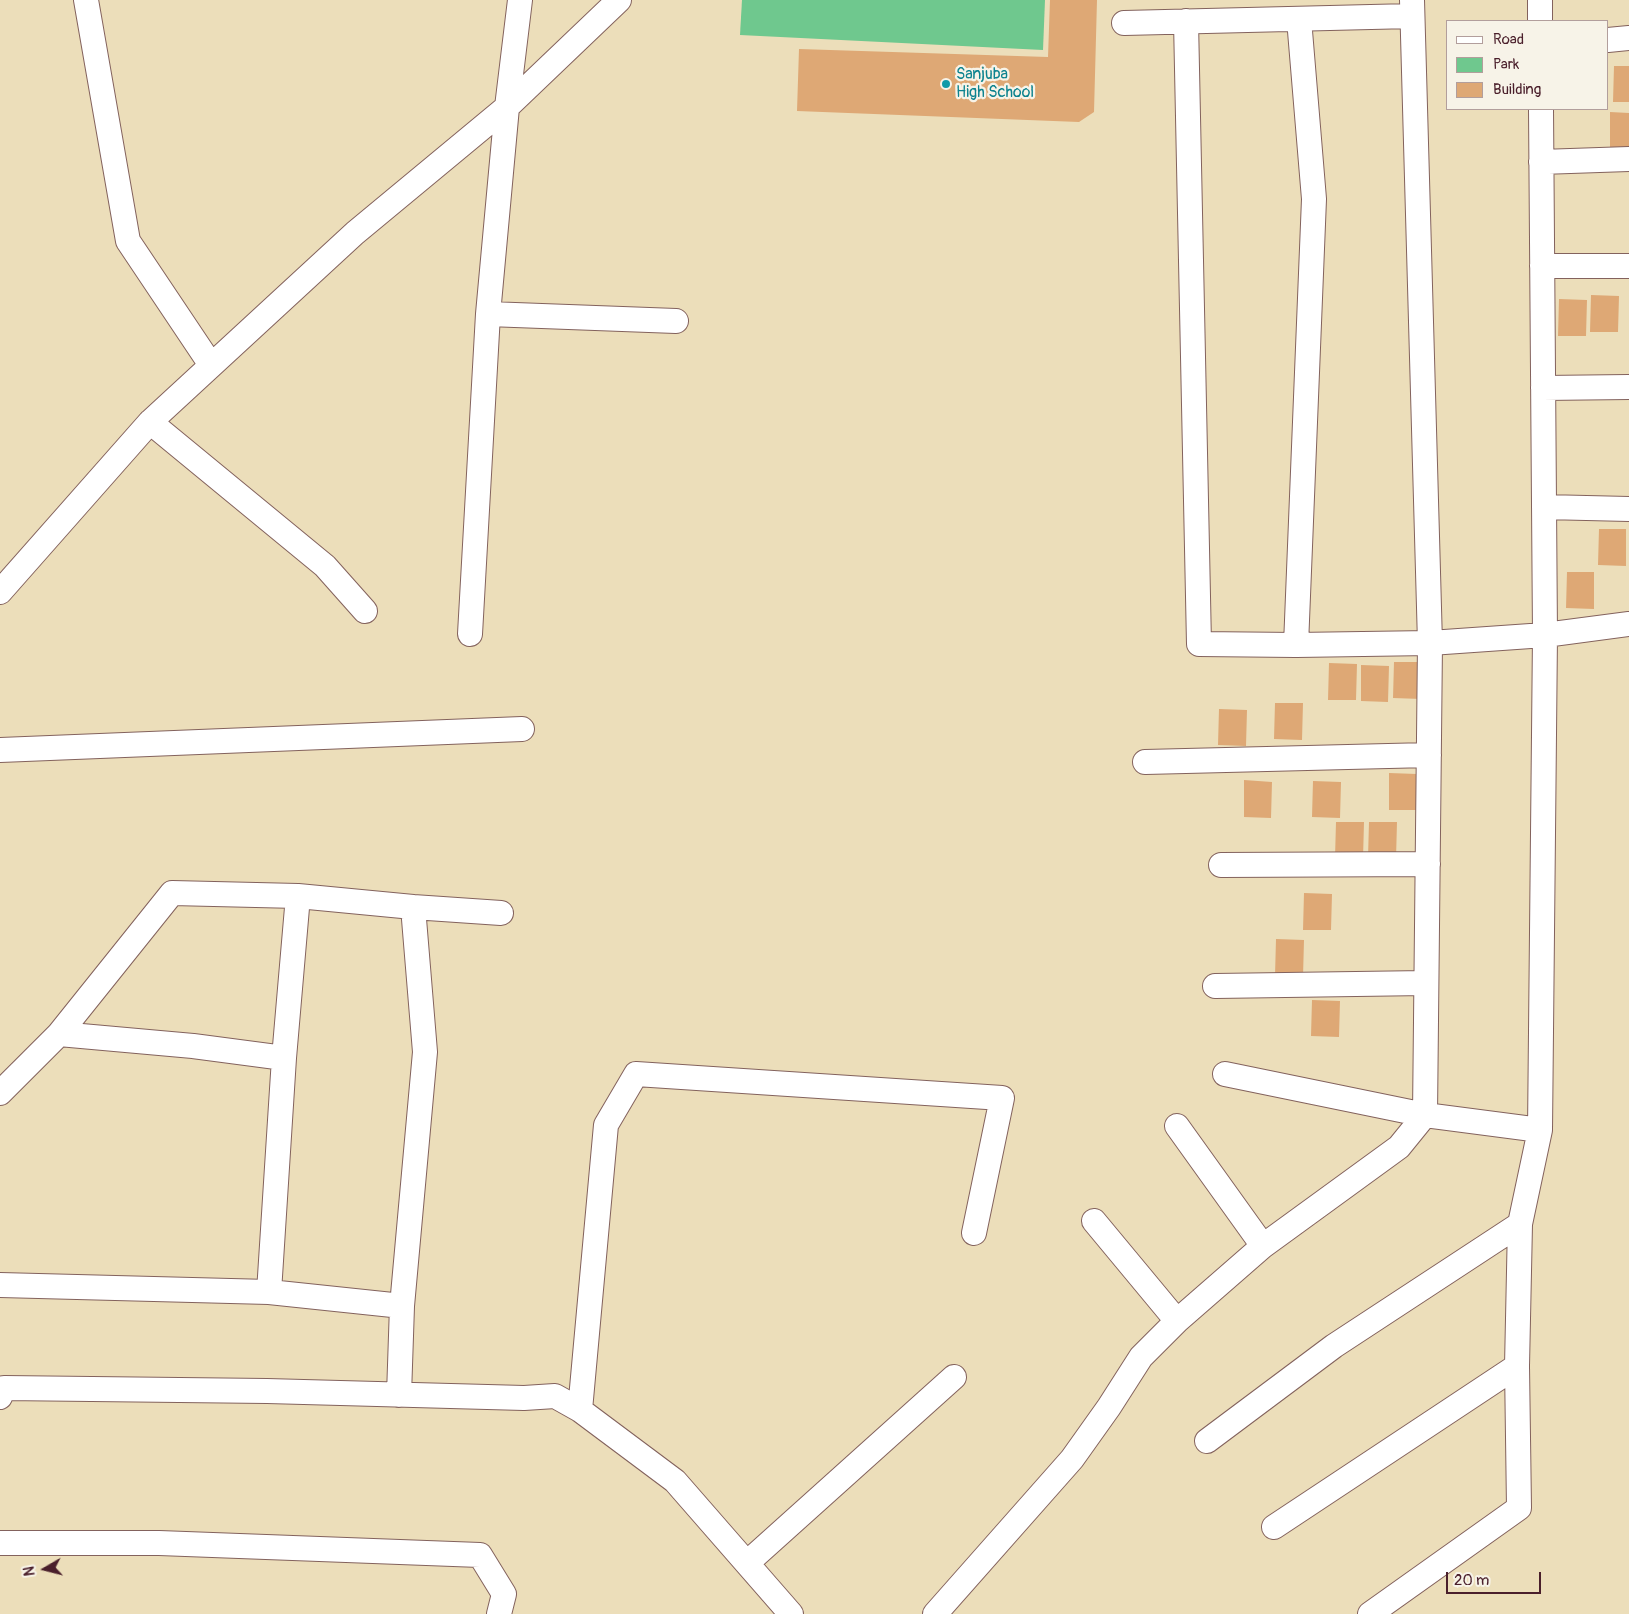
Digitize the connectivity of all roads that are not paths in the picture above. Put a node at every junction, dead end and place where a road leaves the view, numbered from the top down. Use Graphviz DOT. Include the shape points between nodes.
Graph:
graph roads {
  1 [pos="86,0"];
  2 [pos="520,0"];
  3 [pos="619,0"];
  4 [pos="1540,0"];
  5 [pos="1412,8"];
  6 [pos="1299,19"];
  7 [pos="1540,20"];
  8 [pos="1186,21"];
  9 [pos="1124,23"];
  10 [pos="1629,38"];
  11 [pos="1609,40"];
  12 [pos="507,107"];
  13 [pos="1541,110"];
  14 [pos="1629,159"];
  15 [pos="1542,162"];
  16 [pos="1542,266"];
  17 [pos="1629,266"];
  18 [pos="488,314"];
  19 [pos="676,321"];
  20 [pos="211,365"];
  21 [pos="1629,387"];
  22 [pos="1543,388"];
  23 [pos="150,422"];
  24 [pos="1544,507"];
  25 [pos="1629,509"];
  26 [pos="0,592"];
  27 [pos="365,612"];
  28 [pos="1629,624"];
  29 [pos="470,634"];
  30 [pos="1545,636"];
  31 [pos="1430,643"];
  32 [pos="1296,645"];
  33 [pos="522,729"];
  34 [pos="0,750"];
  35 [pos="1429,754"];
  36 [pos="1145,762"];
  37 [pos="1428,864"];
  38 [pos="1221,865"];
  39 [pos="298,896"];
  40 [pos="413,907"];
  41 [pos="501,913"];
  42 [pos="1426,983"];
  43 [pos="1215,986"];
  44 [pos="59,1034"];
  45 [pos="284,1058"];
  46 [pos="1225,1074"];
  47 [pos="0,1093"];
  48 [pos="1425,1115"];
  49 [pos="1177,1126"];
  50 [pos="1540,1130"];
  51 [pos="1094,1221"];
  52 [pos="1520,1224"];
  53 [pos="974,1233"];
  54 [pos="1262,1246"];
  55 [pos="0,1285"];
  56 [pos="269,1292"];
  57 [pos="402,1306"];
  58 [pos="1177,1321"];
  59 [pos="1517,1366"];
  60 [pos="954,1376"];
  61 [pos="399,1395"];
  62 [pos="0,1397"];
  63 [pos="580,1410"];
  64 [pos="1208,1441"];
  65 [pos="1274,1527"];
  66 [pos="0,1543"];
  67 [pos="747,1563"];
  68 [pos="499,1614"];
  69 [pos="791,1614"];
  70 [pos="935,1614"];
  71 [pos="1370,1614"];
  1 -- 20 [label="street" via="128,242"];
  2 -- 12 [label="street"];
  3 -- 12 [label="street"];
  4 -- 7 [label="street"];
  5 -- 6 [label="street"];
  5 -- 31 [label="street"];
  6 -- 8 [label="street"];
  6 -- 32 [label="street" via="1314,199"];
  8 -- 9 [label="street"];
  8 -- 32 [label="street" via="1198,644"];
  10 -- 11 [label="street"];
  12 -- 18 [label="street"];
  12 -- 20 [label="street" via="355,233"];
  13 -- 15 [label="street"];
  14 -- 15 [label="street"];
  15 -- 16 [label="street"];
  16 -- 17 [label="street"];
  16 -- 22 [label="street"];
  18 -- 19 [label="street"];
  18 -- 29 [label="street"];
  20 -- 23 [label="street"];
  21 -- 22 [label="street"];
  22 -- 24 [label="street"];
  23 -- 26 [label="street"];
  23 -- 27 [label="street" via="326,566"];
  24 -- 25 [label="street"];
  24 -- 30 [label="street"];
  28 -- 30 [label="street"];
  30 -- 31 [label="street"];
  30 -- 50 [label="street"];
  31 -- 32 [label="street"];
  31 -- 35 [label="street"];
  33 -- 34 [label="street"];
  35 -- 36 [label="street"];
  35 -- 37 [label="street"];
  37 -- 38 [label="street"];
  37 -- 42 [label="street"];
  39 -- 40 [label="street"];
  39 -- 44 [label="street" via="172,893"];
  39 -- 45 [label="street"];
  40 -- 41 [label="street"];
  40 -- 57 [label="street" via="425,1052"];
  42 -- 43 [label="street"];
  42 -- 48 [label="street"];
  44 -- 45 [label="street"];
  44 -- 47 [label="street"];
  45 -- 56 [label="street"];
  46 -- 48 [label="street"];
  48 -- 50 [label="street"];
  48 -- 54 [label="street" via="1399,1146"];
  49 -- 54 [label="street"];
  50 -- 52 [label="street"];
  51 -- 58 [label="street"];
  52 -- 59 [label="street"];
  52 -- 64 [label="street" via="1334,1346"];
  53 -- 63 [label="street" via="1002,1098 636,1074 606,1125"];
  54 -- 58 [label="street"];
  55 -- 56 [label="street"];
  56 -- 57 [label="street"];
  57 -- 61 [label="street"];
  58 -- 70 [label="street" via="1141,1357 1072,1459"];
  59 -- 65 [label="street"];
  59 -- 71 [label="street" via="1519,1508"];
  60 -- 67 [label="street"];
  61 -- 62 [label="street" via="4,1388"];
  61 -- 63 [label="street" via="555,1396"];
  63 -- 67 [label="street" via="675,1481"];
  66 -- 68 [label="street" via="158,1543 480,1555 504,1594"];
  67 -- 69 [label="street"];
}
